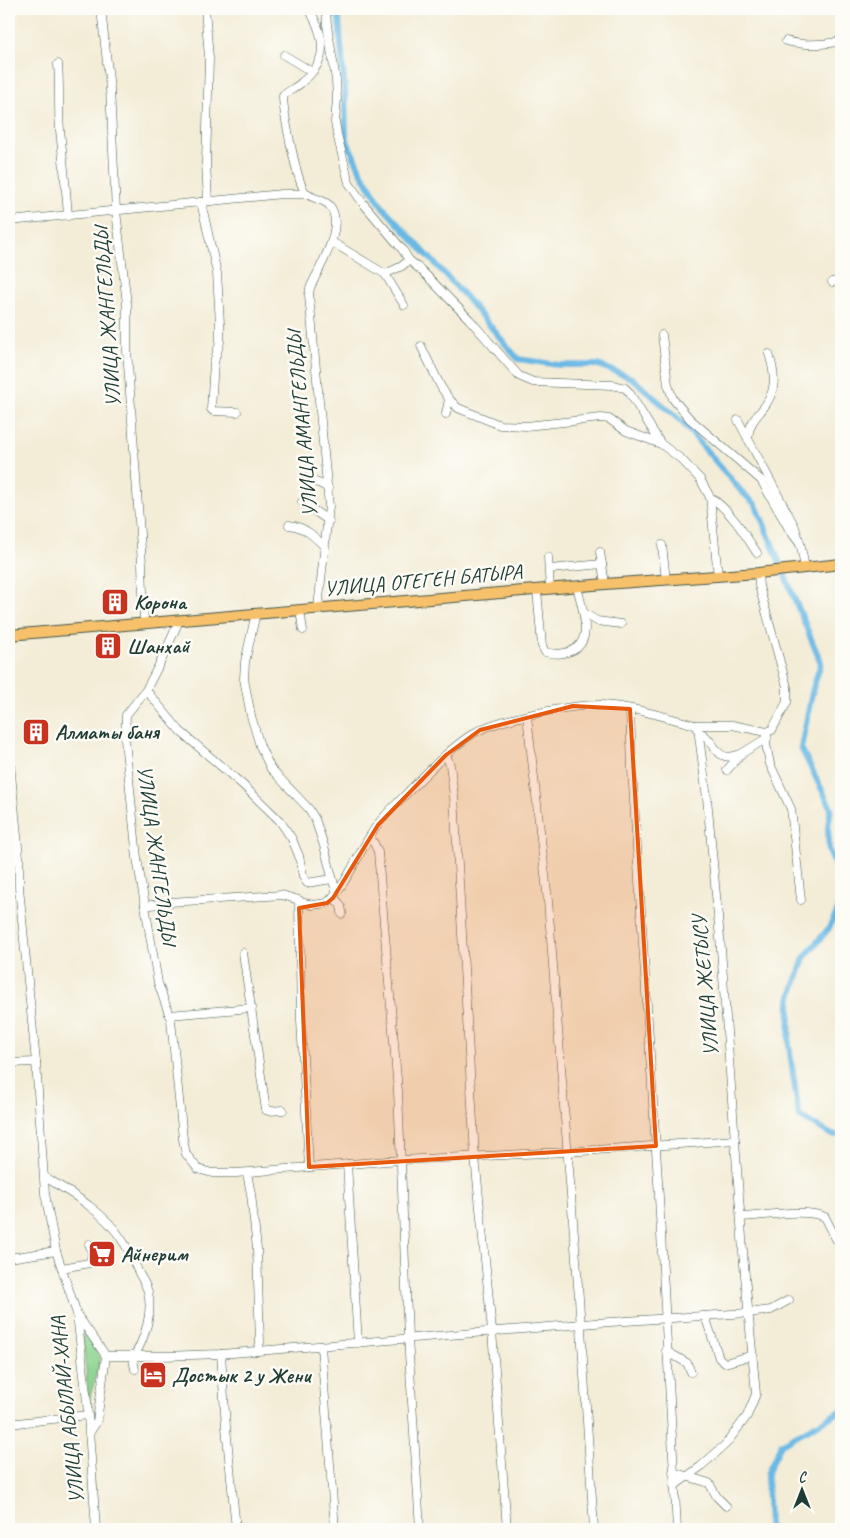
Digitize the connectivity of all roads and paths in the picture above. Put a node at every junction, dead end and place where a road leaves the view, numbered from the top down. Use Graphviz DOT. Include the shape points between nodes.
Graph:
graph roads {
  1 [pos="101,9"];
  2 [pos="206,9"];
  3 [pos="309,9"];
  4 [pos="326,9"];
  5 [pos="327,26"];
  6 [pos="318,28"];
  7 [pos="786,41"];
  8 [pos="841,41"];
  9 [pos="284,55"];
  10 [pos="58,64"];
  11 [pos="312,72"];
  12 [pos="306,194"];
  13 [pos="204,202"];
  14 [pos="116,211"];
  15 [pos="68,216"];
  16 [pos="9,221"];
  17 [pos="332,242"];
  18 [pos="409,260"];
  19 [pos="386,274"];
  20 [pos="841,280"];
  21 [pos="832,282"];
  22 [pos="404,305"];
  23 [pos="662,335"];
  24 [pos="422,346"];
  25 [pos="769,354"];
  26 [pos="449,399"];
  27 [pos="237,412"];
  28 [pos="446,414"];
  29 [pos="738,420"];
  30 [pos="748,439"];
  31 [pos="661,444"];
  32 [pos="304,478"];
  33 [pos="328,488"];
  34 [pos="710,497"];
  35 [pos="302,502"];
  36 [pos="329,521"];
  37 [pos="289,525"];
  38 [pos="800,544"];
  39 [pos="662,545"];
  40 [pos="325,547"];
  41 [pos="600,552"];
  42 [pos="757,553"];
  43 [pos="548,557"];
  44 [pos="602,564"];
  45 [pos="841,564"];
  46 [pos="804,568"];
  47 [pos="550,569"];
  48 [pos="758,573"];
  49 [pos="718,576"];
  50 [pos="666,580"];
  51 [pos="605,584"];
  52 [pos="576,586"];
  53 [pos="550,589"];
  54 [pos="537,590"];
  55 [pos="318,608"];
  56 [pos="300,610"];
  57 [pos="256,613"];
  58 [pos="584,613"];
  59 [pos="178,621"];
  60 [pos="144,623"];
  61 [pos="621,624"];
  62 [pos="303,630"];
  63 [pos="9,635"];
  64 [pos="146,690"];
  65 [pos="630,709"];
  66 [pos="527,716"];
  67 [pos="697,728"];
  68 [pos="767,735"];
  69 [pos="9,753"];
  70 [pos="741,754"];
  71 [pos="446,755"];
  72 [pos="727,770"];
  73 [pos="369,839"];
  74 [pos="13,840"];
  75 [pos="332,879"];
  76 [pos="334,895"];
  77 [pos="801,900"];
  78 [pos="301,904"];
  79 [pos="145,906"];
  80 [pos="342,914"];
  81 [pos="243,953"];
  82 [pos="252,1008"];
  83 [pos="169,1015"];
  84 [pos="36,1062"];
  85 [pos="9,1063"];
  86 [pos="283,1110"];
  87 [pos="735,1140"];
  88 [pos="656,1146"];
  89 [pos="567,1152"];
  90 [pos="475,1157"];
  91 [pos="400,1160"];
  92 [pos="346,1164"];
  93 [pos="309,1167"];
  94 [pos="246,1173"];
  95 [pos="44,1177"];
  96 [pos="741,1217"];
  97 [pos="836,1239"];
  98 [pos="89,1244"];
  99 [pos="56,1251"];
  100 [pos="9,1258"];
  101 [pos="62,1268"];
  102 [pos="789,1300"];
  103 [pos="748,1313"];
  104 [pos="77,1314"];
  105 [pos="705,1316"];
  106 [pos="665,1318"];
  107 [pos="580,1324"];
  108 [pos="492,1331"];
  109 [pos="408,1338"];
  110 [pos="358,1343"];
  111 [pos="321,1346"];
  112 [pos="258,1351"];
  113 [pos="666,1351"];
  114 [pos="221,1354"];
  115 [pos="134,1355"];
  116 [pos="753,1355"];
  117 [pos="106,1356"];
  118 [pos="135,1369"];
  119 [pos="692,1372"];
  120 [pos="88,1415"];
  121 [pos="9,1424"];
  122 [pos="89,1434"];
  123 [pos="673,1472"];
  124 [pos="687,1476"];
  125 [pos="674,1486"];
  126 [pos="726,1506"];
  127 [pos="96,1529"];
  128 [pos="236,1529"];
  129 [pos="335,1529"];
  130 [pos="420,1529"];
  131 [pos="507,1529"];
  132 [pos="594,1529"];
  133 [pos="676,1529"];
  1 -- 14 [label="street, УЛИЦА ЖАНГЕЛЬДЫ" via="110,89"];
  2 -- 13 [label="street" via="209,58"];
  3 -- 6 [label="street"];
  4 -- 5 [label="street"];
  5 -- 6 [label="street"];
  5 -- 18 [label="street" via="336,80 335,122 349,183"];
  6 -- 11 [label="street" via="323,50"];
  7 -- 8 [label="street" via="827,44"];
  9 -- 11 [label="street"];
  10 -- 15 [label="street"];
  11 -- 12 [label="street" via="283,96 287,131"];
  12 -- 13 [label="street"];
  12 -- 17 [label="street, УЛИЦА АМАНГЕЛЬДЫ" via="328,203 332,209 335,222"];
  13 -- 14 [label="street"];
  13 -- 27 [label="street" via="217,273 220,342 214,362 211,409"];
  14 -- 15 [label="street"];
  14 -- 60 [label="street, УЛИЦА ЖАНГЕЛЬДЫ" via="127,304"];
  15 -- 16 [label="street"];
  17 -- 19 [label="street"];
  17 -- 33 [label="street, УЛИЦА АМАНГЕЛЬДЫ" via="309,295"];
  18 -- 19 [label="street"];
  18 -- 31 [label="street" via="469,319 519,376 533,382 612,384 625,388"];
  19 -- 22 [label="street"];
  20 -- 21 [label="street"];
  23 -- 38 [label="street" via="672,399 690,419 761,480"];
  24 -- 26 [label="street"];
  25 -- 30 [label="street" via="775,378 767,402 750,424"];
  26 -- 28 [label="street"];
  26 -- 31 [label="street" via="458,408 506,427 601,418"];
  29 -- 30 [label="street"];
  30 -- 38 [label="street" via="795,527"];
  31 -- 34 [label="street" via="690,469"];
  32 -- 33 [label="street"];
  33 -- 36 [label="street, УЛИЦА АМАНГЕЛЬДЫ"];
  34 -- 42 [label="street" via="735,522"];
  34 -- 49 [label="street"];
  35 -- 36 [label="street"];
  36 -- 40 [label="street, УЛИЦА АМАНГЕЛЬДЫ"];
  37 -- 40 [label="street" via="314,535"];
  38 -- 46 [label="street"];
  39 -- 50 [label="street"];
  40 -- 55 [label="street, УЛИЦА АМАНГЕЛЬДЫ"];
  41 -- 44 [label="street"];
  43 -- 47 [label="street"];
  44 -- 47 [label="street"];
  44 -- 51 [label="street"];
  45 -- 46 [label="main road, УЛИЦА ОТЕГЕН БАТЫРА"];
  46 -- 48 [label="main road, УЛИЦА ОТЕГЕН БАТЫРА"];
  47 -- 53 [label="street"];
  48 -- 49 [label="main road, УЛИЦА ОТЕГЕН БАТЫРА"];
  48 -- 68 [label="street" via="788,696 782,714"];
  49 -- 50 [label="main road, УЛИЦА ОТЕГЕН БАТЫРА"];
  50 -- 51 [label="main road, УЛИЦА ОТЕГЕН БАТЫРА"];
  51 -- 52 [label="main road, УЛИЦА ОТЕГЕН БАТЫРА"];
  52 -- 53 [label="main road, УЛИЦА ОТЕГЕН БАТЫРА"];
  52 -- 58 [label="street"];
  53 -- 54 [label="main road, УЛИЦА ОТЕГЕН БАТЫРА"];
  54 -- 55 [label="main road, УЛИЦА ОТЕГЕН БАТЫРА"];
  54 -- 58 [label="street" via="545,652 564,654 575,651 586,630"];
  55 -- 56 [label="main road, УЛИЦА ОТЕГЕН БАТЫРА"];
  56 -- 57 [label="main road, УЛИЦА ОТЕГЕН БАТЫРА"];
  56 -- 62 [label="street"];
  57 -- 59 [label="main road, УЛИЦА ОТЕГЕН БАТЫРА"];
  57 -- 75 [label="street" via="244,679 251,716 271,769 315,819"];
  58 -- 61 [label="street" via="597,621"];
  59 -- 60 [label="main road, УЛИЦА ОТЕГЕН БАТЫРА"];
  59 -- 64 [label="street, УЛИЦА ЖАНГЕЛЬДЫ"];
  60 -- 63 [label="main road, УЛИЦА ОТЕГЕН БАТЫРА"];
  64 -- 75 [label="street" via="180,731 280,821 292,839 304,880 315,883"];
  64 -- 79 [label="street, УЛИЦА ЖАНГЕЛЬДЫ" via="126,715 125,740"];
  65 -- 66 [label="street" via="588,705"];
  65 -- 67 [label="street"];
  65 -- 88 [label="street"];
  66 -- 71 [label="street" via="480,730"];
  66 -- 89 [label="street" via="548,901"];
  67 -- 68 [label="street" via="732,725"];
  67 -- 70 [label="street" via="721,755"];
  67 -- 87 [label="street, УЛИЦА ЖЕТЫСУ" via="707,798"];
  68 -- 70 [label="street"];
  68 -- 77 [label="street" via="770,764 791,809"];
  69 -- 74 [label="street, УЛИЦА АБЫЛАЙ-ХАНА"];
  70 -- 72 [label="street"];
  71 -- 73 [label="street" via="392,808"];
  71 -- 90 [label="street" via="454,796"];
  73 -- 76 [label="street"];
  73 -- 91 [label="street" via="378,852 392,1002"];
  74 -- 84 [label="street, УЛИЦА АБЫЛАЙ-ХАНА"];
  75 -- 76 [label="street"];
  76 -- 78 [label="street" via="328,903"];
  76 -- 80 [label="street"];
  78 -- 79 [label="street" via="282,895"];
  78 -- 93 [label="street" via="301,1020"];
  79 -- 83 [label="street, УЛИЦА ЖАНГЕЛЬДЫ" via="158,983"];
  81 -- 82 [label="street"];
  82 -- 83 [label="street"];
  82 -- 86 [label="street" via="266,1110"];
  83 -- 94 [label="street, УЛИЦА ЖАНГЕЛЬДЫ" via="186,1154 203,1172"];
  84 -- 85 [label="street"];
  84 -- 95 [label="street, УЛИЦА АБЫЛАЙ-ХАНА"];
  87 -- 88 [label="street, УЛИЦА ЖАНГЕЛЬДЫ"];
  87 -- 96 [label="street, УЛИЦА ЖЕТЫСУ"];
  88 -- 89 [label="street, УЛИЦА ЖАНГЕЛЬДЫ"];
  88 -- 106 [label="street"];
  89 -- 90 [label="street, УЛИЦА ЖАНГЕЛЬДЫ"];
  89 -- 107 [label="street"];
  90 -- 91 [label="street, УЛИЦА ЖАНГЕЛЬДЫ"];
  90 -- 108 [label="street"];
  91 -- 92 [label="street, УЛИЦА ЖАНГЕЛЬДЫ"];
  91 -- 109 [label="street"];
  92 -- 93 [label="street, УЛИЦА ЖАНГЕЛЬДЫ"];
  92 -- 110 [label="street"];
  93 -- 94 [label="street, УЛИЦА ЖАНГЕЛЬДЫ"];
  94 -- 112 [label="street" via="257,1249"];
  95 -- 99 [label="street, УЛИЦА АБЫЛАЙ-ХАНА"];
  95 -- 115 [label="street" via="72,1193 101,1216 122,1239 144,1281 149,1299 148,1319"];
  96 -- 97 [label="street" via="804,1212 820,1214 826,1217"];
  96 -- 103 [label="street, УЛИЦА ЖЕТЫСУ"];
  98 -- 101 [label="street" via="92,1259 89,1262"];
  99 -- 100 [label="street"];
  99 -- 101 [label="street, УЛИЦА АБЫЛАЙ-ХАНА"];
  101 -- 104 [label="street, УЛИЦА АБЫЛАЙ-ХАНА"];
  102 -- 103 [label="street" via="771,1310"];
  103 -- 105 [label="street"];
  103 -- 116 [label="street, УЛИЦА ЖЕТЫСУ"];
  104 -- 117 [label="street"];
  104 -- 120 [label="street, УЛИЦА АБЫЛАЙ-ХАНА"];
  105 -- 106 [label="street"];
  105 -- 116 [label="street" via="722,1362"];
  106 -- 107 [label="street"];
  106 -- 113 [label="street"];
  107 -- 108 [label="street"];
  107 -- 132 [label="street"];
  108 -- 109 [label="street"];
  108 -- 131 [label="street"];
  109 -- 110 [label="street"];
  109 -- 130 [label="street"];
  110 -- 111 [label="street"];
  111 -- 112 [label="street"];
  111 -- 129 [label="street"];
  112 -- 114 [label="street"];
  113 -- 119 [label="street" via="687,1363"];
  113 -- 123 [label="street"];
  114 -- 115 [label="street"];
  114 -- 128 [label="street"];
  115 -- 117 [label="street"];
  115 -- 118 [label="street"];
  116 -- 124 [label="street, УЛИЦА ЖЕТЫСУ" via="756,1394 747,1416 726,1444"];
  117 -- 122 [label="street" via="97,1420"];
  120 -- 121 [label="street"];
  120 -- 122 [label="street, УЛИЦА АБЫЛАЙ-ХАНА"];
  122 -- 127 [label="street, УЛИЦА АБЫЛАЙ-ХАНА"];
  123 -- 124 [label="street"];
  123 -- 125 [label="street"];
  124 -- 125 [label="street, УЛИЦА ЖЕТЫСУ"];
  124 -- 126 [label="street" via="709,1483"];
  125 -- 133 [label="street"];
}
